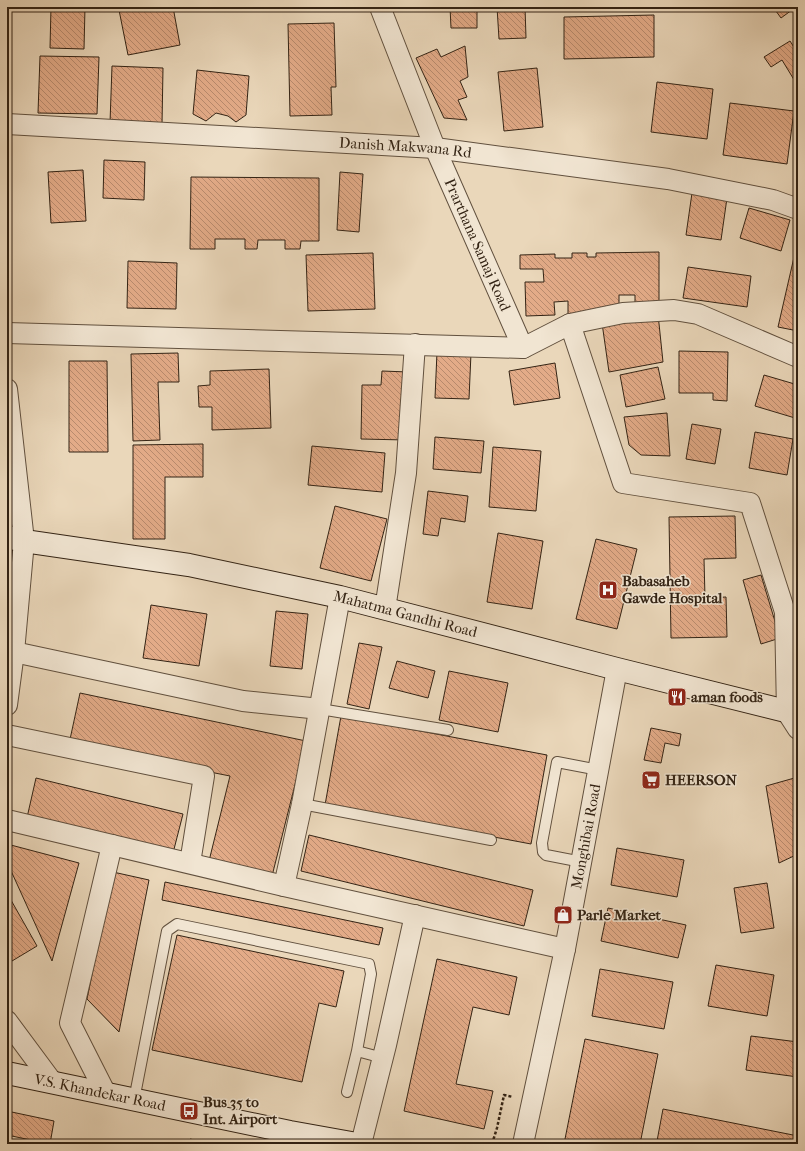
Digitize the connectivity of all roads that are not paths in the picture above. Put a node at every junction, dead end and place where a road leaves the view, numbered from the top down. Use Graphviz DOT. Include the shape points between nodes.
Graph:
graph roads {
  1 [pos="380,7"];
  2 [pos="7,124"];
  3 [pos="436,148"];
  4 [pos="798,209"];
  5 [pos="570,324"];
  6 [pos="7,333"];
  7 [pos="415,344"];
  8 [pos="523,348"];
  9 [pos="798,357"];
  10 [pos="7,389"];
  11 [pos="15,539"];
  12 [pos="340,597"];
  13 [pos="385,609"];
  14 [pos="14,652"];
  15 [pos="617,669"];
  16 [pos="7,705"];
  17 [pos="320,709"];
  18 [pos="794,718"];
  19 [pos="448,730"];
  20 [pos="7,735"];
  21 [pos="599,770"];
  22 [pos="302,804"];
  23 [pos="7,820"];
  24 [pos="491,840"];
  25 [pos="112,845"];
  26 [pos="582,862"];
  27 [pos="190,863"];
  28 [pos="284,886"];
  29 [pos="415,915"];
  30 [pos="565,949"];
  31 [pos="7,1021"];
  32 [pos="357,1051"];
  33 [pos="383,1058"];
  34 [pos="7,1073"];
  35 [pos="53,1083"];
  36 [pos="347,1092"];
  37 [pos="106,1094"];
  38 [pos="134,1100"];
  39 [pos="357,1144"];
  40 [pos="361,1144"];
  41 [pos="523,1144"];
  1 -- 3 [label="street, Prarthana Samaj Road"];
  2 -- 3 [label="street, Danish Makwana Rd"];
  3 -- 4 [label="street, Danish Makwana Rd" via="668,179 773,200"];
  3 -- 8 [label="street, Prarthana Samaj Road"];
  5 -- 8 [label="street"];
  5 -- 9 [label="street" via="623,313 674,310 698,314"];
  5 -- 18 [label="street" via="623,483 750,503 786,612"];
  6 -- 7 [label="street"];
  7 -- 8 [label="street"];
  7 -- 13 [label="street" via="406,473"];
  10 -- 11 [label="street"];
  11 -- 12 [label="street, Mahatma Gandhi Road" via="189,565"];
  11 -- 14 [label="street"];
  12 -- 13 [label="street, Mahatma Gandhi Road"];
  12 -- 17 [label="street"];
  13 -- 15 [label="street, Mahatma Gandhi Road"];
  14 -- 16 [label="street"];
  14 -- 17 [label="street" via="243,701"];
  15 -- 18 [label="street, Mahatma Gandhi Road"];
  15 -- 21 [label="street, Monghibai Road"];
  17 -- 19 [label="lane"];
  17 -- 22 [label="street"];
  20 -- 27 [label="street" via="204,776"];
  21 -- 26 [label="street, Monghibai Road"];
  21 -- 26 [label="lane" via="553,761 543,852 546,855"];
  22 -- 24 [label="lane"];
  22 -- 28 [label="street"];
  23 -- 25 [label="street"];
  25 -- 27 [label="street"];
  25 -- 37 [label="street" via="70,1023"];
  26 -- 30 [label="street, Monghibai Road"];
  27 -- 28 [label="street"];
  28 -- 29 [label="street"];
  29 -- 30 [label="street"];
  29 -- 33 [label="street"];
  30 -- 41 [label="street, Monghibai Road"];
  31 -- 35 [label="street"];
  32 -- 33 [label="lane"];
  32 -- 36 [label="lane"];
  32 -- 38 [label="lane" via="371,974 369,964 177,924 167,931"];
  33 -- 40 [label="street"];
  34 -- 35 [label="street, V.S. Khandekar Road"];
  35 -- 37 [label="street, V.S. Khandekar Road"];
  37 -- 38 [label="street, V.S. Khandekar Road"];
  38 -- 39 [label="street, V.S. Khandekar Road"];
}
